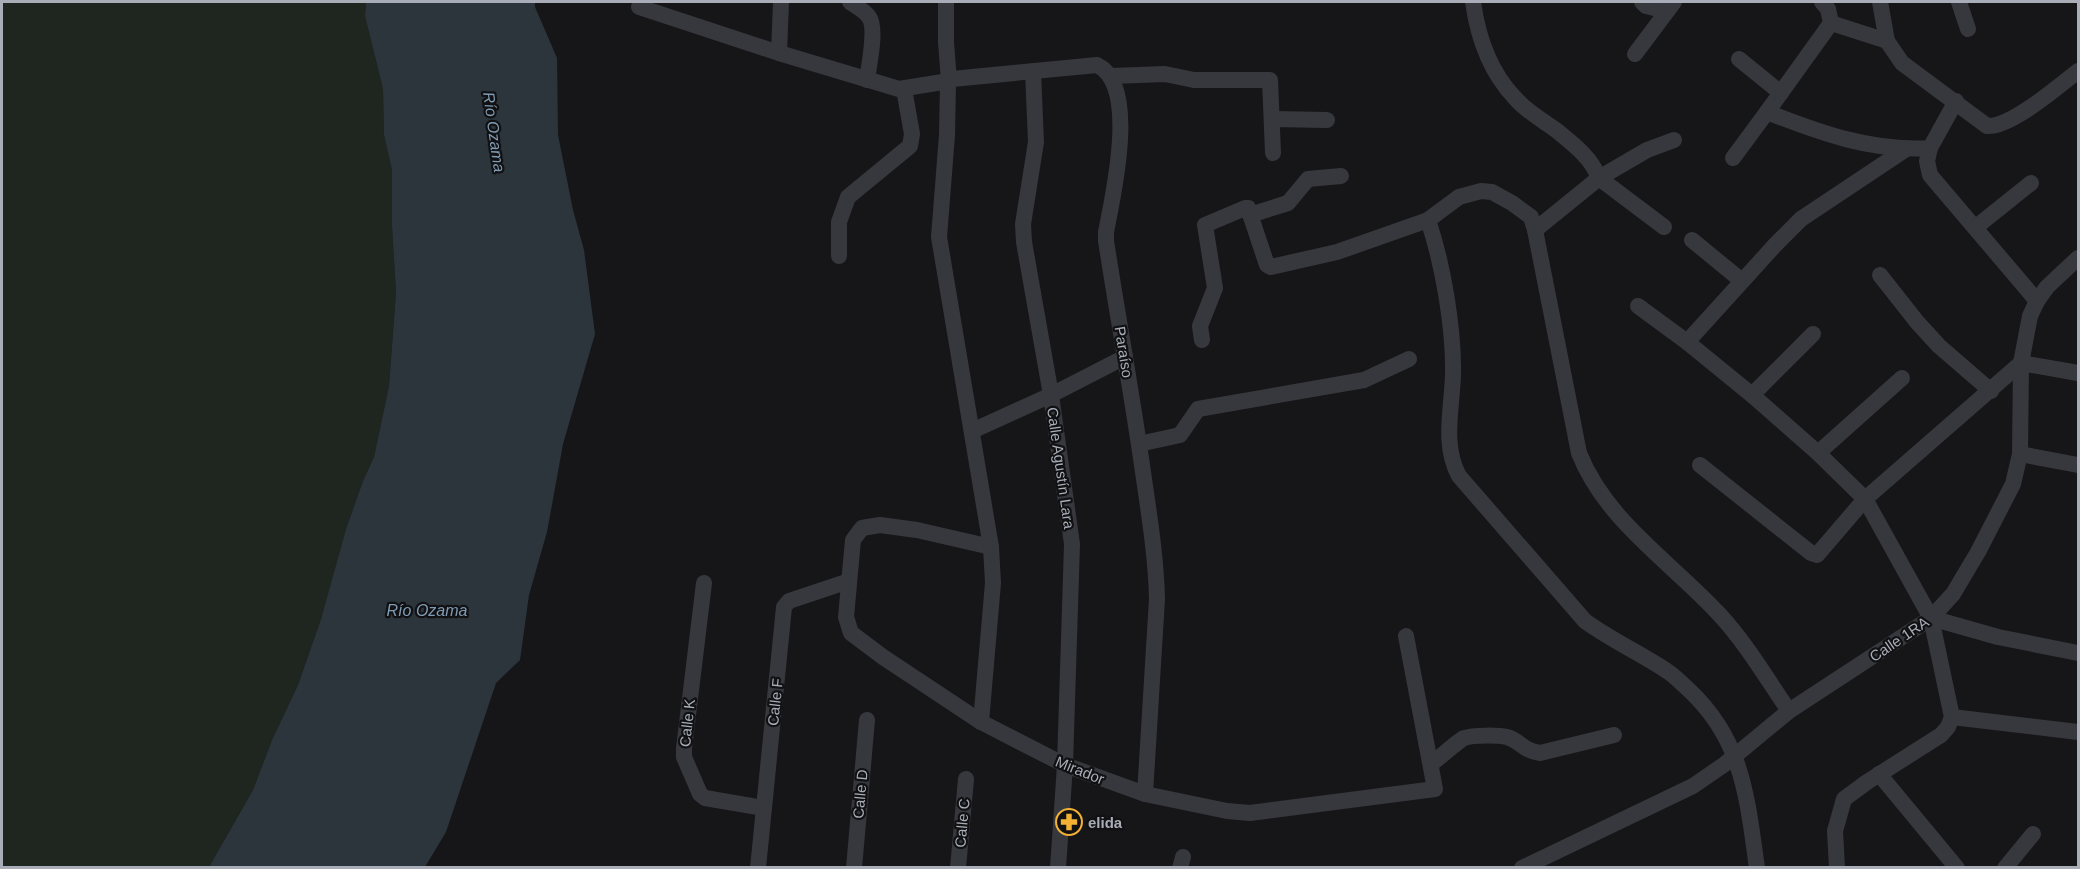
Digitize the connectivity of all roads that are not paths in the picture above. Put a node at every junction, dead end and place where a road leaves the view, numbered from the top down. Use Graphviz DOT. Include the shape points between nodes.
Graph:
graph roads {
  1 [pos="781,2"];
  2 [pos="850,2"];
  3 [pos="946,2"];
  4 [pos="1473,2"];
  5 [pos="1642,2"];
  6 [pos="1822,2"];
  7 [pos="1880,2"];
  8 [pos="1959,2"];
  9 [pos="1670,6"];
  10 [pos="651,7"];
  11 [pos="866,7"];
  12 [pos="1831,23"];
  13 [pos="1968,29"];
  14 [pos="1887,41"];
  15 [pos="779,53"];
  16 [pos="1635,54"];
  17 [pos="1739,59"];
  18 [pos="1033,71"];
  19 [pos="2079,71"];
  20 [pos="1111,75"];
  21 [pos="867,80"];
  22 [pos="950,80"];
  23 [pos="904,88"];
  24 [pos="1781,93"];
  25 [pos="1956,101"];
  26 [pos="1767,112"];
  27 [pos="1272,119"];
  28 [pos="1327,120"];
  29 [pos="1674,140"];
  30 [pos="1930,148"];
  31 [pos="1906,149"];
  32 [pos="1273,153"];
  33 [pos="1733,158"];
  34 [pos="1341,176"];
  35 [pos="1599,178"];
  36 [pos="2031,183"];
  37 [pos="1250,215"];
  38 [pos="1428,220"];
  39 [pos="1664,227"];
  40 [pos="1976,227"];
  41 [pos="1535,230"];
  42 [pos="1692,240"];
  43 [pos="839,256"];
  44 [pos="2079,258"];
  45 [pos="1880,275"];
  46 [pos="1742,281"];
  47 [pos="2037,301"];
  48 [pos="1638,306"];
  49 [pos="1813,334"];
  50 [pos="1202,340"];
  51 [pos="1688,342"];
  52 [pos="1125,357"];
  53 [pos="1409,359"];
  54 [pos="2021,363"];
  55 [pos="2079,373"];
  56 [pos="1902,378"];
  57 [pos="1991,391"];
  58 [pos="1051,395"];
  59 [pos="1752,395"];
  60 [pos="972,431"];
  61 [pos="1139,444"];
  62 [pos="1818,453"];
  63 [pos="2020,454"];
  64 [pos="1700,465"];
  65 [pos="2079,465"];
  66 [pos="1865,499"];
  67 [pos="992,547"];
  68 [pos="849,581"];
  69 [pos="704,584"];
  70 [pos="1931,618"];
  71 [pos="1406,636"];
  72 [pos="2079,653"];
  73 [pos="1789,711"];
  74 [pos="1952,717"];
  75 [pos="867,720"];
  76 [pos="981,722"];
  77 [pos="2079,732"];
  78 [pos="1614,735"];
  79 [pos="1736,756"];
  80 [pos="1431,764"];
  81 [pos="1065,765"];
  82 [pos="1879,774"];
  83 [pos="966,779"];
  84 [pos="1145,794"];
  85 [pos="764,808"];
  86 [pos="2033,834"];
  87 [pos="758,867"];
  88 [pos="854,867"];
  89 [pos="958,867"];
  90 [pos="1058,867"];
  91 [pos="1522,867"];
  92 [pos="1757,867"];
  93 [pos="1837,867"];
  94 [pos="1957,867"];
  95 [pos="2005,867"];
  1 -- 15 [label="street"];
  2 -- 11 [label="street"];
  3 -- 22 [label="street" via="945,42"];
  4 -- 35 [label="street" via="1483,45 1496,75 1517,100 1576,147 1594,165"];
  5 -- 9 [label="street" via="1646,6"];
  6 -- 12 [label="street"];
  7 -- 14 [label="street"];
  8 -- 13 [label="street"];
  9 -- 16 [label="street"];
  10 -- 15 [label="street"];
  11 -- 21 [label="street" via="873,26"];
  12 -- 14 [label="street"];
  12 -- 24 [label="street"];
  14 -- 25 [label="street" via="1902,63"];
  15 -- 21 [label="street"];
  17 -- 24 [label="street"];
  18 -- 20 [label="street" via="1090,64"];
  18 -- 22 [label="street"];
  18 -- 58 [label="street, Calle Agustín Lara" via="1036,142 1023,232"];
  19 -- 25 [label="street" via="2050,94 1995,126 1987,126"];
  20 -- 27 [label="street" via="1269,79"];
  20 -- 52 [label="street, Paraíso" via="1118,101 1120,142 1105,237"];
  21 -- 23 [label="street"];
  22 -- 23 [label="street"];
  22 -- 60 [label="street" via="939,237"];
  23 -- 43 [label="street" via="912,134 910,146 848,197 839,222"];
  24 -- 26 [label="street"];
  25 -- 30 [label="street"];
  26 -- 31 [label="street" via="1828,135"];
  26 -- 33 [label="street"];
  27 -- 28 [label="street"];
  27 -- 32 [label="street"];
  29 -- 35 [label="street" via="1647,150"];
  30 -- 31 [label="street"];
  30 -- 40 [label="street" via="1930,174"];
  31 -- 46 [label="street" via="1801,219"];
  34 -- 37 [label="street" via="1309,179 1288,203"];
  35 -- 39 [label="street"];
  35 -- 41 [label="street"];
  36 -- 40 [label="street"];
  37 -- 38 [label="street" via="1270,267 1337,252"];
  37 -- 50 [label="street" via="1245,208 1205,226 1215,288 1200,326"];
  38 -- 41 [label="street" via="1459,197 1487,190 1531,217"];
  38 -- 79 [label="street" via="1438,249 1451,330 1452,465 1585,621 1670,673 1698,698"];
  40 -- 47 [label="street"];
  41 -- 73 [label="street" via="1585,469 1615,514 1720,615"];
  42 -- 46 [label="street"];
  44 -- 47 [label="street, Calle 1RA"];
  45 -- 57 [label="street" via="1939,346"];
  46 -- 51 [label="street"];
  47 -- 54 [label="street, Calle 1RA" via="2030,316"];
  48 -- 51 [label="street"];
  49 -- 59 [label="street"];
  51 -- 59 [label="street"];
  52 -- 58 [label="street"];
  52 -- 61 [label="street, Paraíso"];
  53 -- 61 [label="street" via="1364,380 1201,408 1180,435"];
  54 -- 55 [label="street"];
  54 -- 57 [label="street"];
  54 -- 63 [label="street, Calle 1RA"];
  56 -- 62 [label="street"];
  57 -- 66 [label="street"];
  58 -- 60 [label="street"];
  58 -- 81 [label="street, Calle Agustín Lara" via="1072,544"];
  59 -- 62 [label="street"];
  60 -- 67 [label="street"];
  61 -- 84 [label="street, Paraíso" via="1157,599"];
  62 -- 66 [label="street"];
  63 -- 65 [label="street"];
  63 -- 70 [label="street, Calle 1RA" via="2013,484 1978,552 1953,594"];
  64 -- 66 [label="street" via="1817,555"];
  66 -- 70 [label="street"];
  67 -- 68 [label="street, Mirador" via="917,530 880,525 862,528 853,540"];
  67 -- 76 [label="street" via="993,583"];
  68 -- 76 [label="street, Mirador" via="846,617 851,633"];
  68 -- 85 [label="street, Calle F" via="789,601 784,607"];
  69 -- 85 [label="street, Calle K" via="684,757 705,798"];
  70 -- 72 [label="street" via="1998,637"];
  70 -- 73 [label="street, Calle 1RA"];
  70 -- 74 [label="street"];
  71 -- 80 [label="street"];
  73 -- 79 [label="street, Calle 1RA"];
  74 -- 77 [label="street"];
  74 -- 82 [label="street" via="1941,735"];
  75 -- 88 [label="street, Calle D"];
  76 -- 81 [label="street, Mirador"];
  78 -- 80 [label="street" via="1540,753 1527,751 1507,738 1464,738"];
  79 -- 91 [label="street, Calle 1RA" via="1693,786"];
  79 -- 92 [label="street" via="1748,803"];
  80 -- 84 [label="street, Mirador" via="1434,790 1250,813"];
  81 -- 84 [label="street, Mirador"];
  81 -- 90 [label="street, Calle Agustín Lara"];
  82 -- 93 [label="street" via="1848,795 1841,805 1835,831"];
  82 -- 94 [label="street"];
  83 -- 89 [label="street, Calle C"];
  85 -- 87 [label="street, Calle F"];
  86 -- 95 [label="street"];
}
